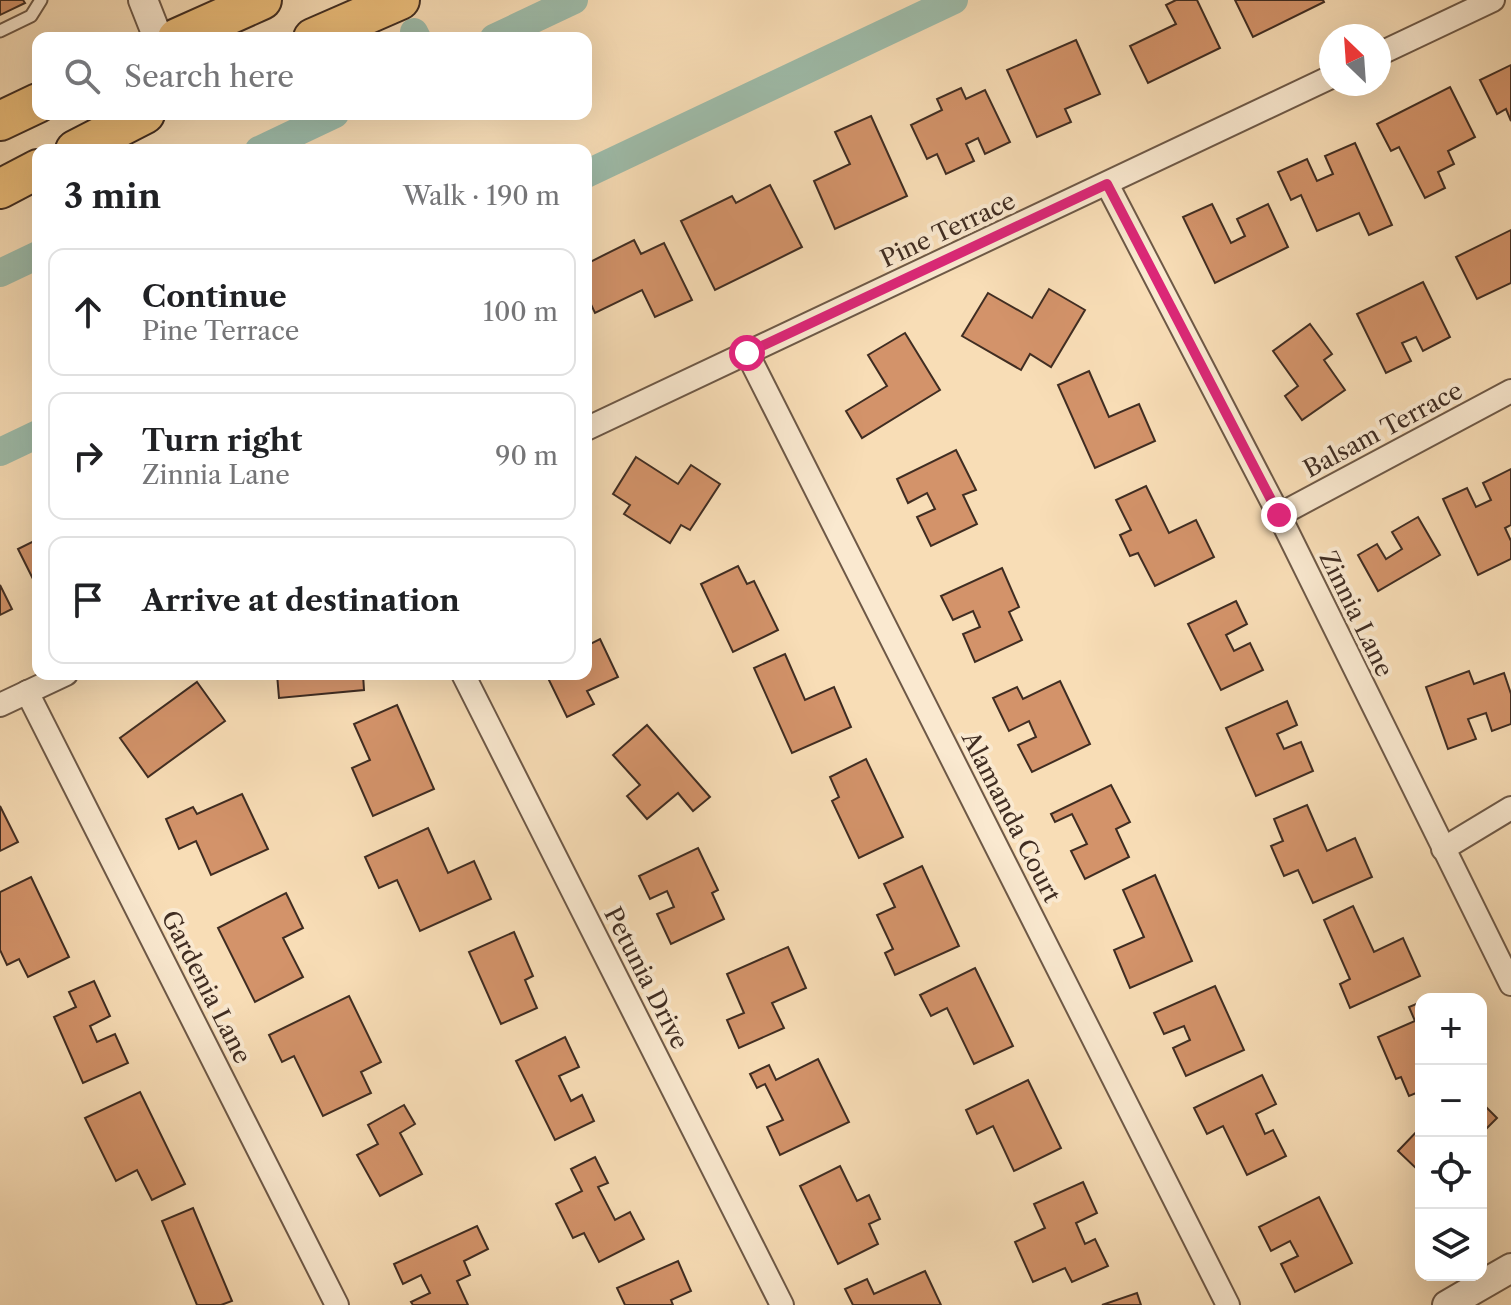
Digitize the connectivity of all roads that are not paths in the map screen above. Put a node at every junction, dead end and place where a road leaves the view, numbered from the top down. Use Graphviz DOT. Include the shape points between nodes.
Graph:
graph roads {
  1 [pos="41,0"];
  2 [pos="143,0"];
  3 [pos="262,0"];
  4 [pos="400,0"];
  5 [pos="1493,0"];
  6 [pos="0,31"];
  7 [pos="156,32"];
  8 [pos="190,32"];
  9 [pos="327,32"];
  10 [pos="1391,48"];
  11 [pos="1319,83"];
  12 [pos="32,106"];
  13 [pos="133,120"];
  14 [pos="0,121"];
  15 [pos="87,144"];
  16 [pos="32,172"];
  17 [pos="1107,184"];
  18 [pos="0,189"];
  19 [pos="747,353"];
  20 [pos="1511,391"];
  21 [pos="592,426"];
  22 [pos="1279,515"];
  23 [pos="53,680"];
  24 [pos="466,680"];
  25 [pos="27,692"];
  26 [pos="0,705"];
  27 [pos="1511,808"];
  28 [pos="1443,849"];
  29 [pos="1511,984"];
  30 [pos="1511,1268"];
  31 [pos="337,1305"];
  32 [pos="782,1305"];
  33 [pos="1228,1305"];
  34 [pos="1447,1305"];
  1 -- 6 [label="lane" via="31,16"];
  2 -- 7 [label="street"];
  3 -- 8 [label="highway"];
  4 -- 9 [label="highway"];
  5 -- 10 [label="street"];
  11 -- 17 [label="street, Pine Terrace"];
  12 -- 14 [label="highway"];
  13 -- 15 [label="highway"];
  16 -- 18 [label="highway"];
  17 -- 19 [label="street, Pine Terrace"];
  17 -- 22 [label="street, Zinnia Lane"];
  19 -- 21 [label="street, Pine Terrace"];
  19 -- 33 [label="street, Alamanda Court"];
  20 -- 22 [label="street, Balsam Terrace"];
  22 -- 28 [label="street, Zinnia Lane"];
  23 -- 25 [label="street"];
  24 -- 32 [label="street, Petunia Drive"];
  25 -- 26 [label="street"];
  25 -- 31 [label="street, Gardenia Lane"];
  27 -- 28 [label="street"];
  28 -- 29 [label="street, Zinnia Lane"];
  30 -- 34 [label="street"];
}
